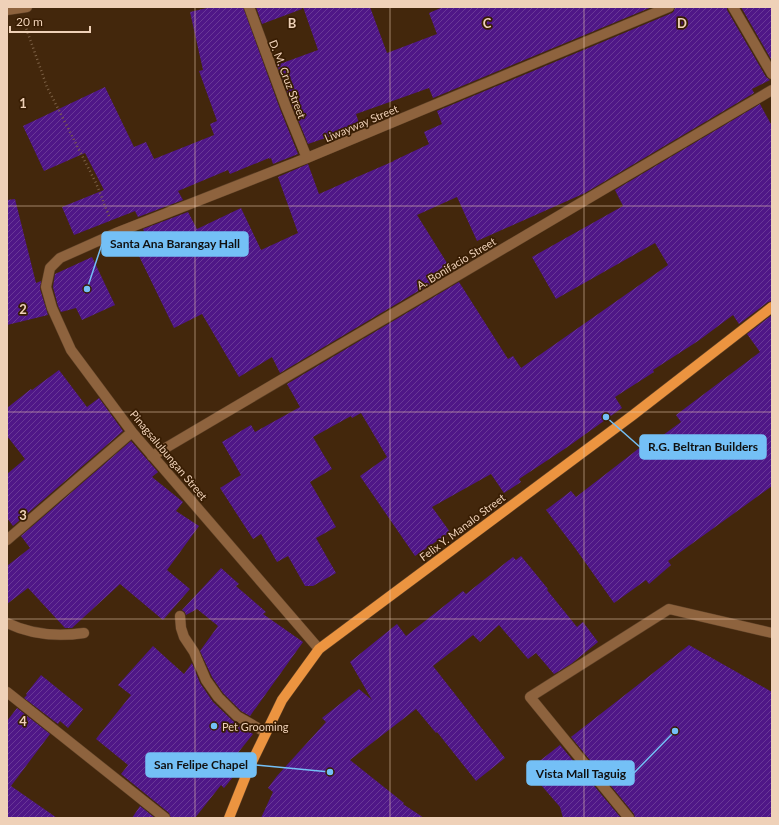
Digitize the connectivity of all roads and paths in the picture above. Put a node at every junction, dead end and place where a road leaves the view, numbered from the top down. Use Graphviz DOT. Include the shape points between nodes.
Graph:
graph roads {
  1 [pos="21,7"];
  2 [pos="249,7"];
  3 [pos="669,7"];
  4 [pos="733,7"];
  5 [pos="7,10"];
  6 [pos="772,74"];
  7 [pos="772,90"];
  8 [pos="307,158"];
  9 [pos="116,232"];
  10 [pos="60,258"];
  11 [pos="772,307"];
  12 [pos="132,432"];
  13 [pos="152,456"];
  14 [pos="7,540"];
  15 [pos="180,616"];
  16 [pos="7,623"];
  17 [pos="84,633"];
  18 [pos="772,633"];
  19 [pos="319,649"];
  20 [pos="7,692"];
  21 [pos="265,732"];
  22 [pos="165,818"];
  23 [pos="229,818"];
  24 [pos="629,818"];
  1 -- 5 [label="street"];
  1 -- 9 [label="path" via="47,87 96,183"];
  2 -- 8 [label="street, D. M. Cruz Street"];
  3 -- 8 [label="street, Liwayway Street"];
  4 -- 6 [label="street"];
  7 -- 13 [label="street, A. Bonifacio Street"];
  8 -- 9 [label="street, Liwayway Street"];
  9 -- 10 [label="street, Liwayway Street"];
  10 -- 12 [label="street, Pinagsalubungan Street" via="50,268 46,287 52,308 72,350"];
  11 -- 19 [label="main road, Felix Y. Manalo Street" via="633,416"];
  12 -- 13 [label="street, Pinagsalubungan Street"];
  12 -- 14 [label="street"];
  13 -- 19 [label="street, Pinagsalubungan Street"];
  15 -- 21 [label="street" via="184,637 194,652 206,680 218,697 237,716"];
  16 -- 17 [label="street" via="34,633"];
  18 -- 24 [label="street" via="669,608 530,697"];
  19 -- 21 [label="main road, Felix Y. Manalo Street" via="282,700"];
  20 -- 22 [label="street"];
  21 -- 23 [label="main road, Felix Y. Manalo Street"];
}
